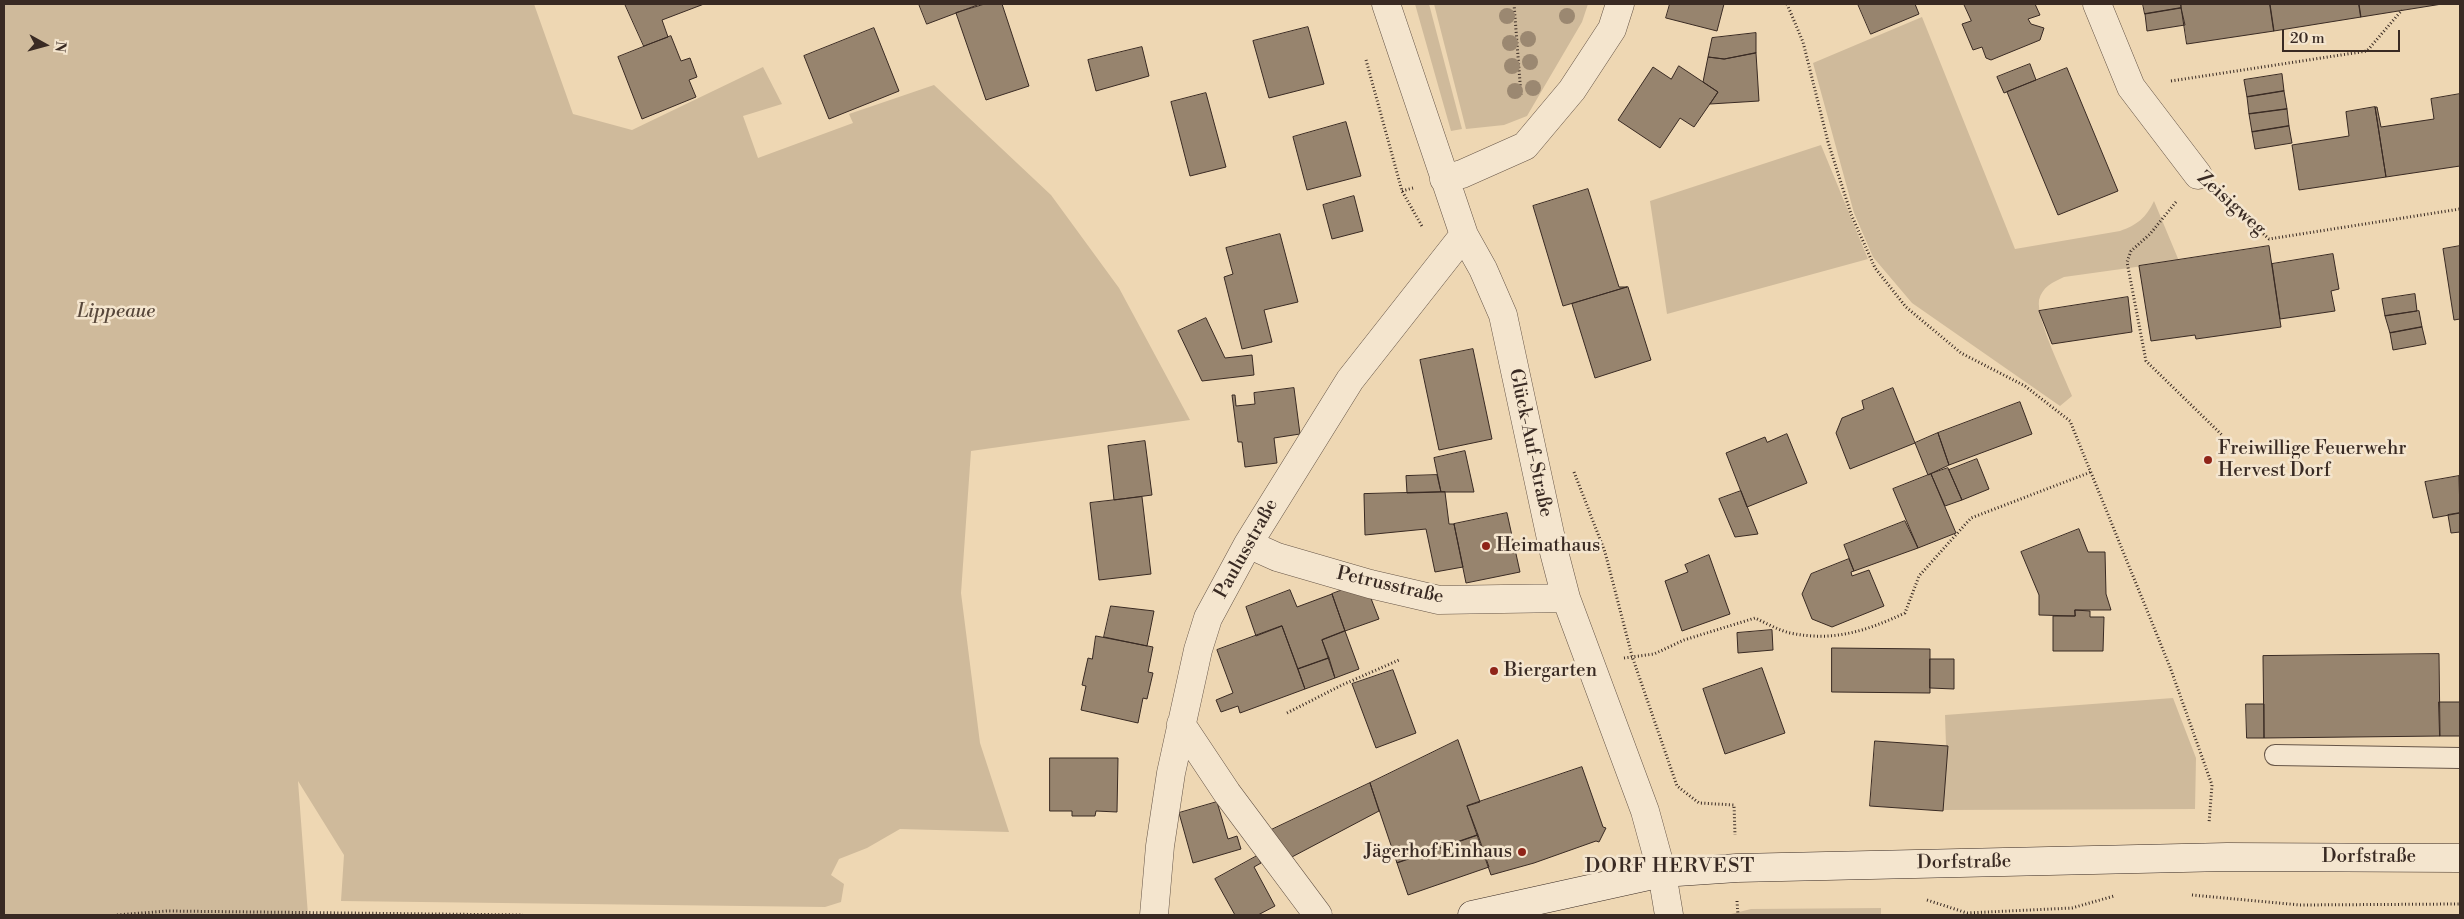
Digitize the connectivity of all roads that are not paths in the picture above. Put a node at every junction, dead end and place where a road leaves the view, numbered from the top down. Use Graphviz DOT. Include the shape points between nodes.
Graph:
graph roads {
  1 [pos="1386,4"];
  2 [pos="1620,4"];
  3 [pos="2097,4"];
  4 [pos="2198,175"];
  5 [pos="1444,179"];
  6 [pos="1464,235"];
  7 [pos="1248,544"];
  8 [pos="1566,598"];
  9 [pos="1181,724"];
  10 [pos="2275,755"];
  11 [pos="2460,758"];
  12 [pos="2460,858"];
  13 [pos="1662,873"];
  14 [pos="1154,915"];
  15 [pos="1318,915"];
  16 [pos="1472,915"];
  17 [pos="1669,915"];
  1 -- 5 [label="street, Glück-Auf-Straße"];
  2 -- 5 [label="street" via="1612,29 1572,90 1525,146"];
  3 -- 4 [label="street, Zeisigweg" via="2131,87"];
  5 -- 6 [label="street, Glück-Auf-Straße"];
  6 -- 7 [label="street, Paulusstraße" via="1350,380"];
  6 -- 8 [label="street, Glück-Auf-Straße" via="1503,314"];
  7 -- 8 [label="street, Petrusstraße" via="1277,557 1439,600"];
  7 -- 9 [label="street, Paulusstraße" via="1208,618"];
  8 -- 13 [label="street, Glück-Auf-Straße" via="1645,811"];
  9 -- 14 [label="street, Paulusstraße" via="1160,846"];
  9 -- 15 [label="street" via="1227,793"];
  10 -- 11 [label="lane"];
  12 -- 13 [label="street, Dorfstraße" via="2207,858 1736,868"];
  13 -- 16 [label="street, Dorfstraße"];
  13 -- 17 [label="street, Glück-Auf-Straße"];
}
